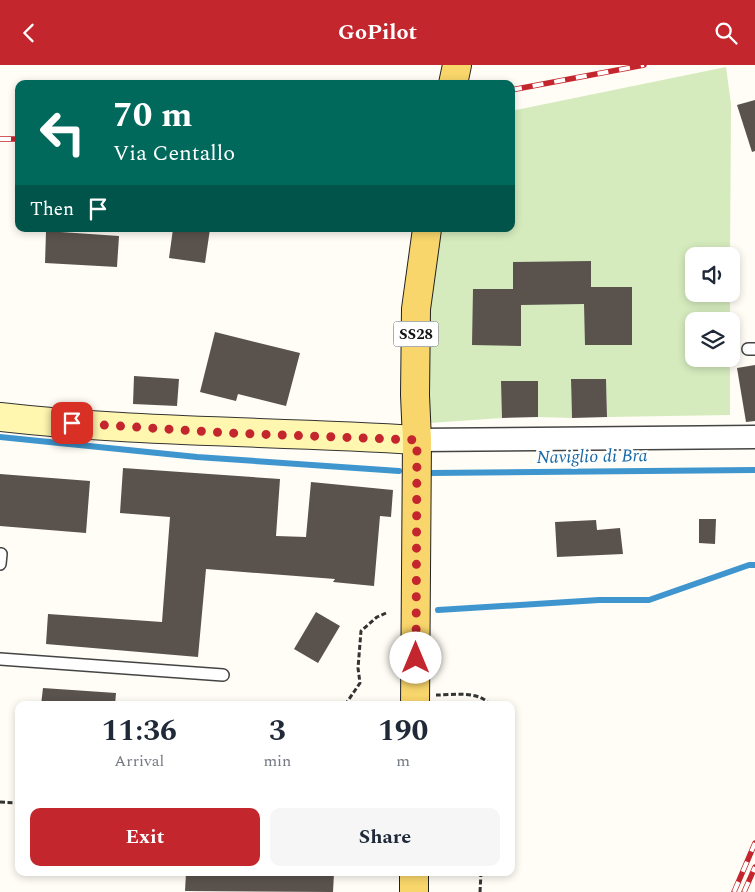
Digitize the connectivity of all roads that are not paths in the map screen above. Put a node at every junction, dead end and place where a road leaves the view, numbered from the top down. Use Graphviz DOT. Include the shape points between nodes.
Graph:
graph roads {
  1 [pos="457,65"];
  2 [pos="454,80"];
  3 [pos="427,232"];
  4 [pos="0,417"];
  5 [pos="755,437"];
  6 [pos="417,440"];
  7 [pos="1,554"];
  8 [pos="0,564"];
  9 [pos="0,659"];
  10 [pos="223,675"];
  11 [pos="415,700"];
  12 [pos="414,876"];
  13 [pos="414,892"];
  1 -- 2 [label="main road"];
  3 -- 6 [label="main road, SS28" via="416,309"];
  4 -- 6 [label="main road" via="229,433"];
  5 -- 6 [label="street"];
  6 -- 11 [label="main road, SS28"];
  7 -- 8 [label="lane"];
  9 -- 10 [label="lane"];
  12 -- 13 [label="main road"];
}
